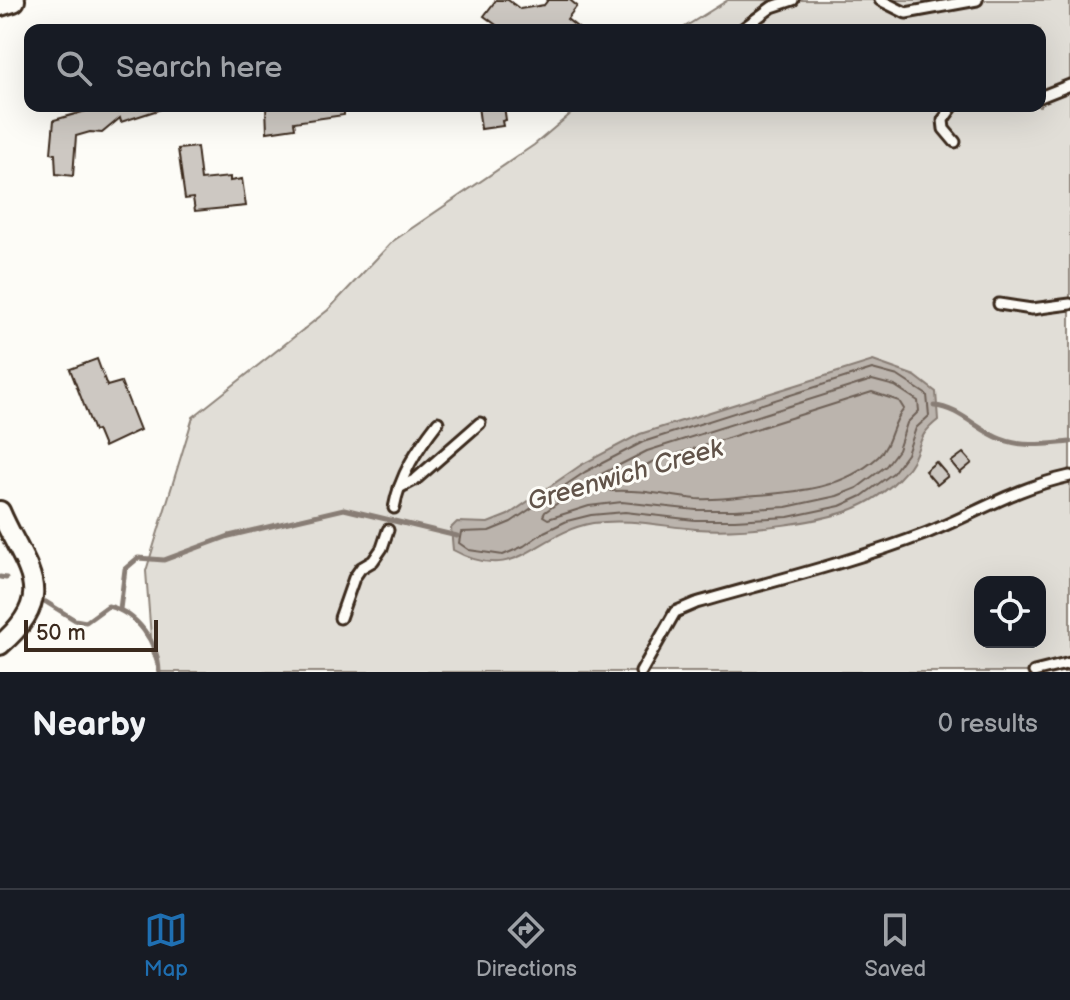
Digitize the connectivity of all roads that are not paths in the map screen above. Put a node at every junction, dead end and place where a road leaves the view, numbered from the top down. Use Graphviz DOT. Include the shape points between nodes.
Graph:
graph roads {
  1 [pos="793,0"];
  2 [pos="880,0"];
  3 [pos="977,0"];
  4 [pos="749,24"];
  5 [pos="1070,85"];
  6 [pos="1046,95"];
  7 [pos="949,112"];
  8 [pos="955,142"];
  9 [pos="999,304"];
  10 [pos="1070,304"];
  11 [pos="438,422"];
  12 [pos="480,423"];
  13 [pos="1070,476"];
  14 [pos="399,488"];
  15 [pos="394,508"];
  16 [pos="0,511"];
  17 [pos="388,530"];
  18 [pos="340,618"];
  19 [pos="0,645"];
  20 [pos="1070,663"];
  21 [pos="641,672"];
  22 [pos="1034,672"];
  1 -- 4 [label="lane"];
  2 -- 3 [label="lane" via="906,13"];
  5 -- 6 [label="lane"];
  7 -- 8 [label="lane" via="944,129"];
  9 -- 10 [label="lane" via="1032,309"];
  11 -- 14 [label="lane" via="416,451"];
  12 -- 14 [label="lane"];
  13 -- 21 [label="lane" via="1012,493 864,555 675,612"];
  14 -- 15 [label="lane"];
  16 -- 19 [label="street" via="31,573 35,594 28,614"];
  17 -- 18 [label="lane" via="373,561 354,578"];
  20 -- 22 [label="lane"];
}
